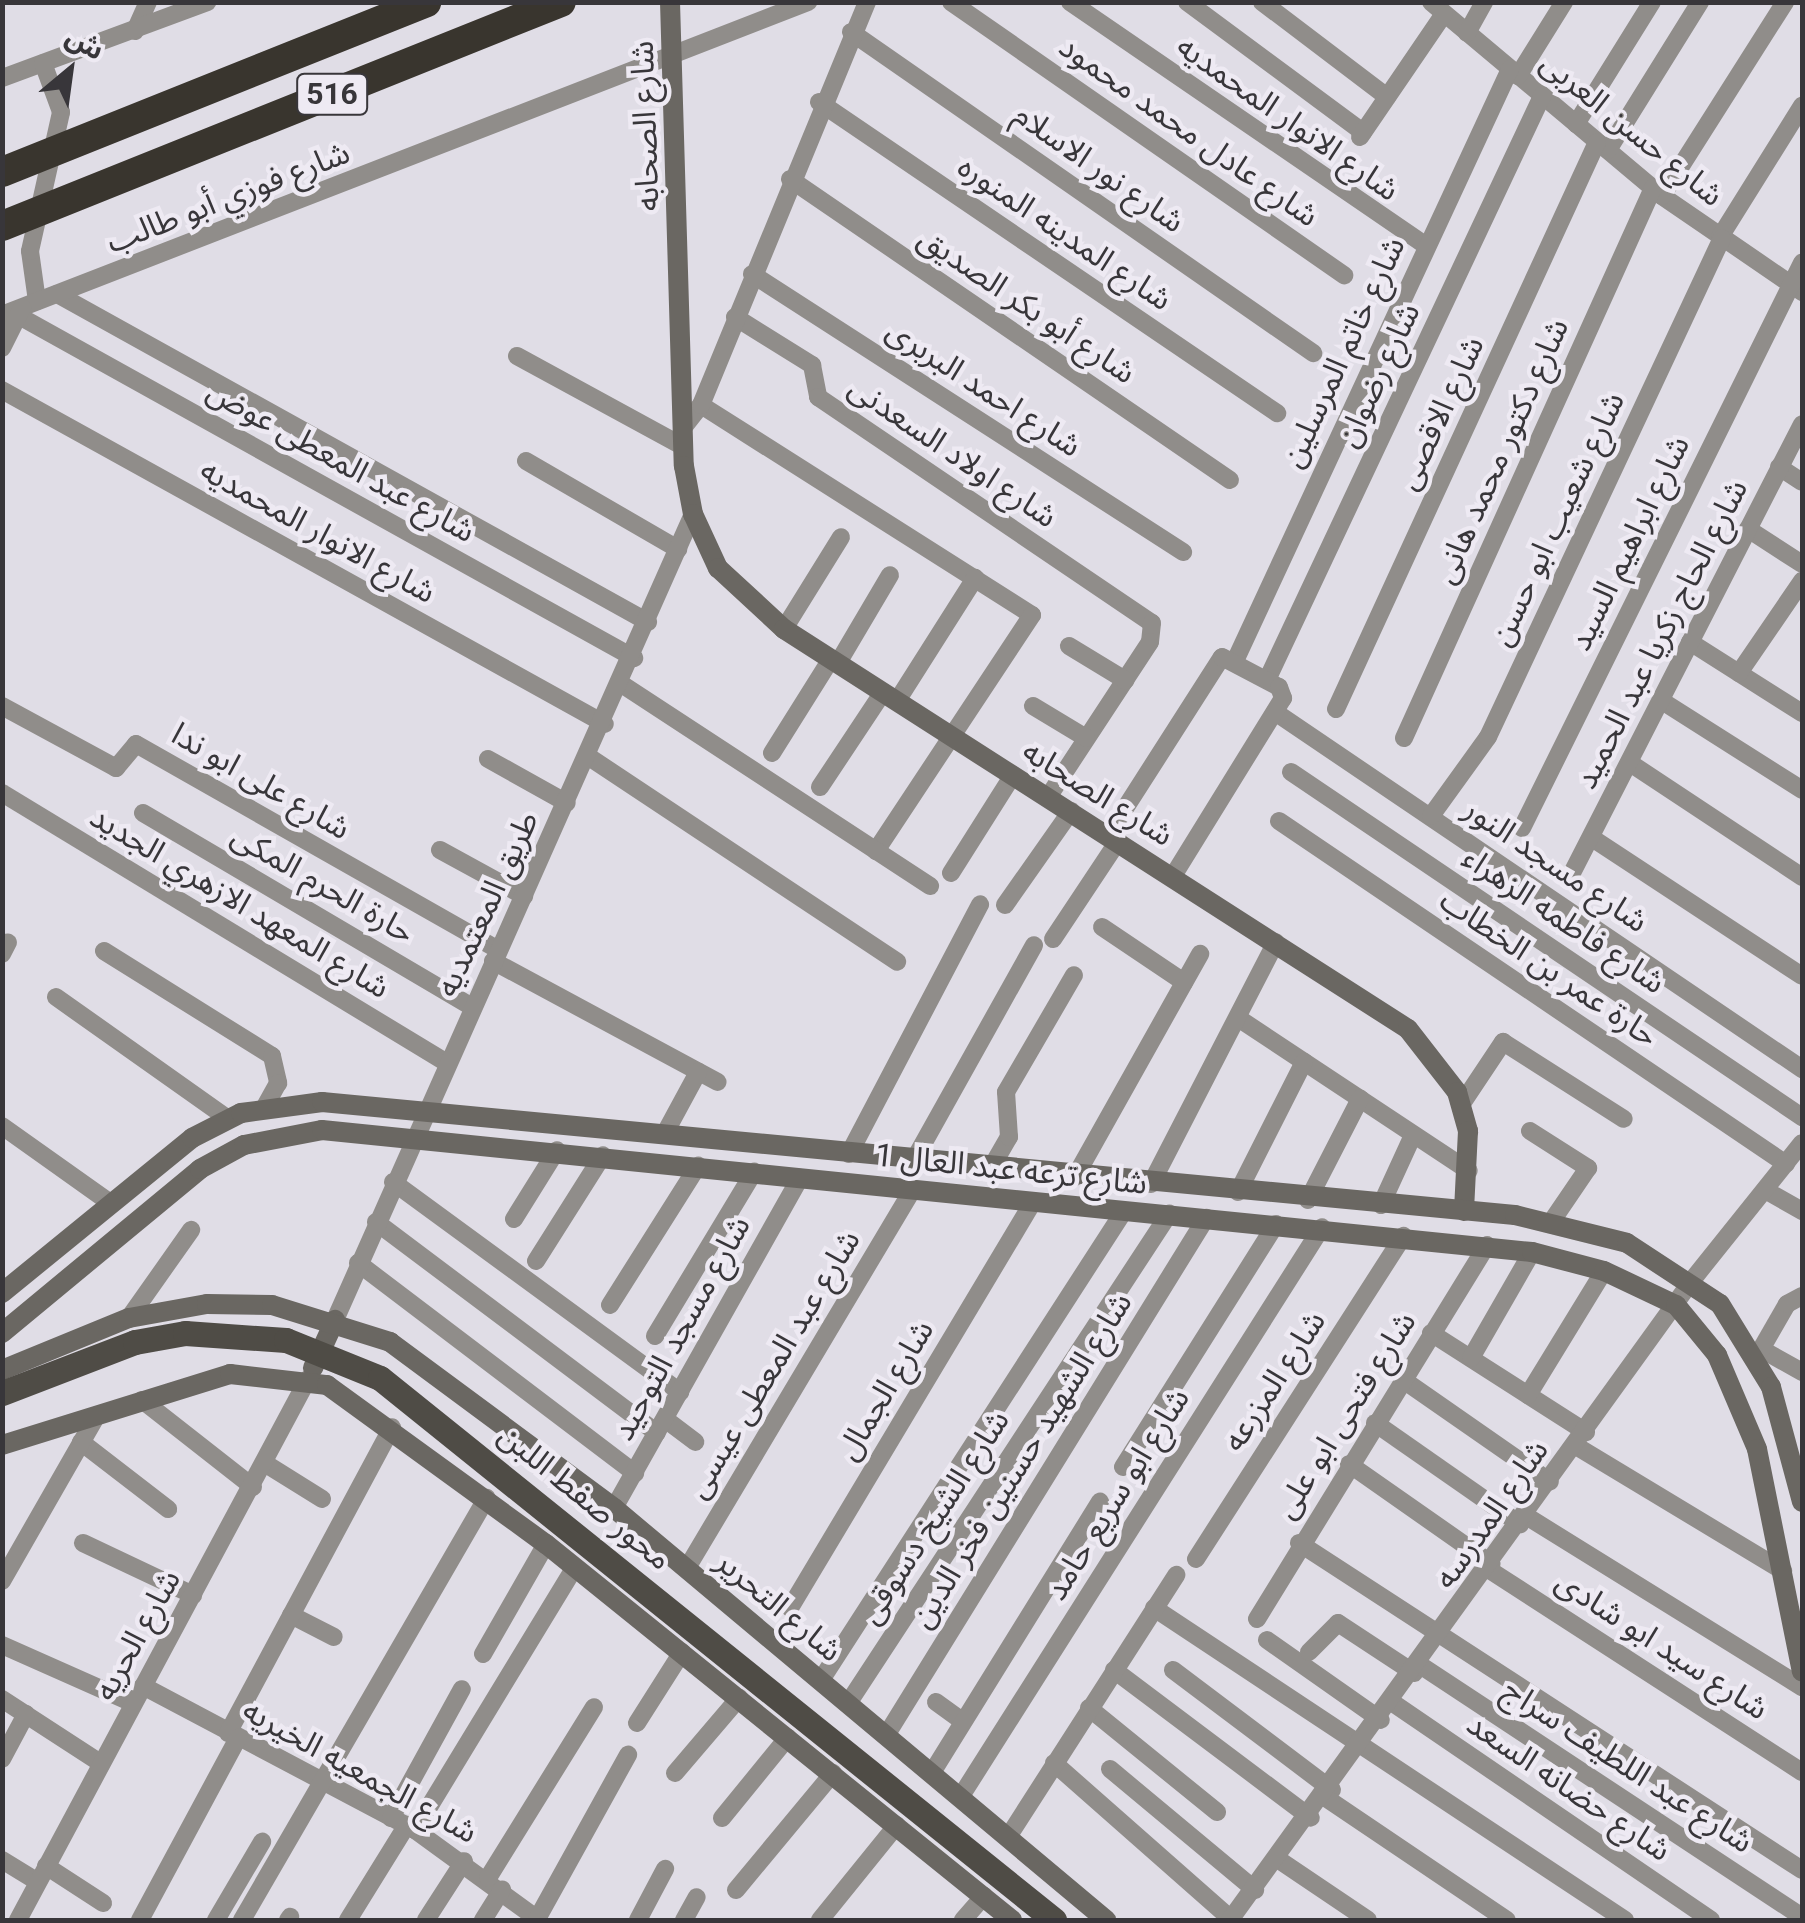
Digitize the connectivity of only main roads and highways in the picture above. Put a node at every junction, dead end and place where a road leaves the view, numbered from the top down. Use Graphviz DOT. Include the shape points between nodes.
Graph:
graph roads {
  1 [pos="426,2"];
  2 [pos="562,2"];
  3 [pos="6,171"];
  4 [pos="5,225"];
  5 [pos="2,1393"];
  6 [pos="2,1406"];
  7 [pos="1038,1920"];
  8 [pos="1054,1920"];
  1 -- 3 [label="highway, 516"];
  2 -- 4 [label="highway, 516"];
  5 -- 8 [label="main road, محور صفط اللبن" via="136,1342 185,1333 286,1340 380,1378"];
  6 -- 7 [label="main road, محور صفط اللبن" via="138,1353 186,1345 285,1352 332,1368 416,1419"];
}
